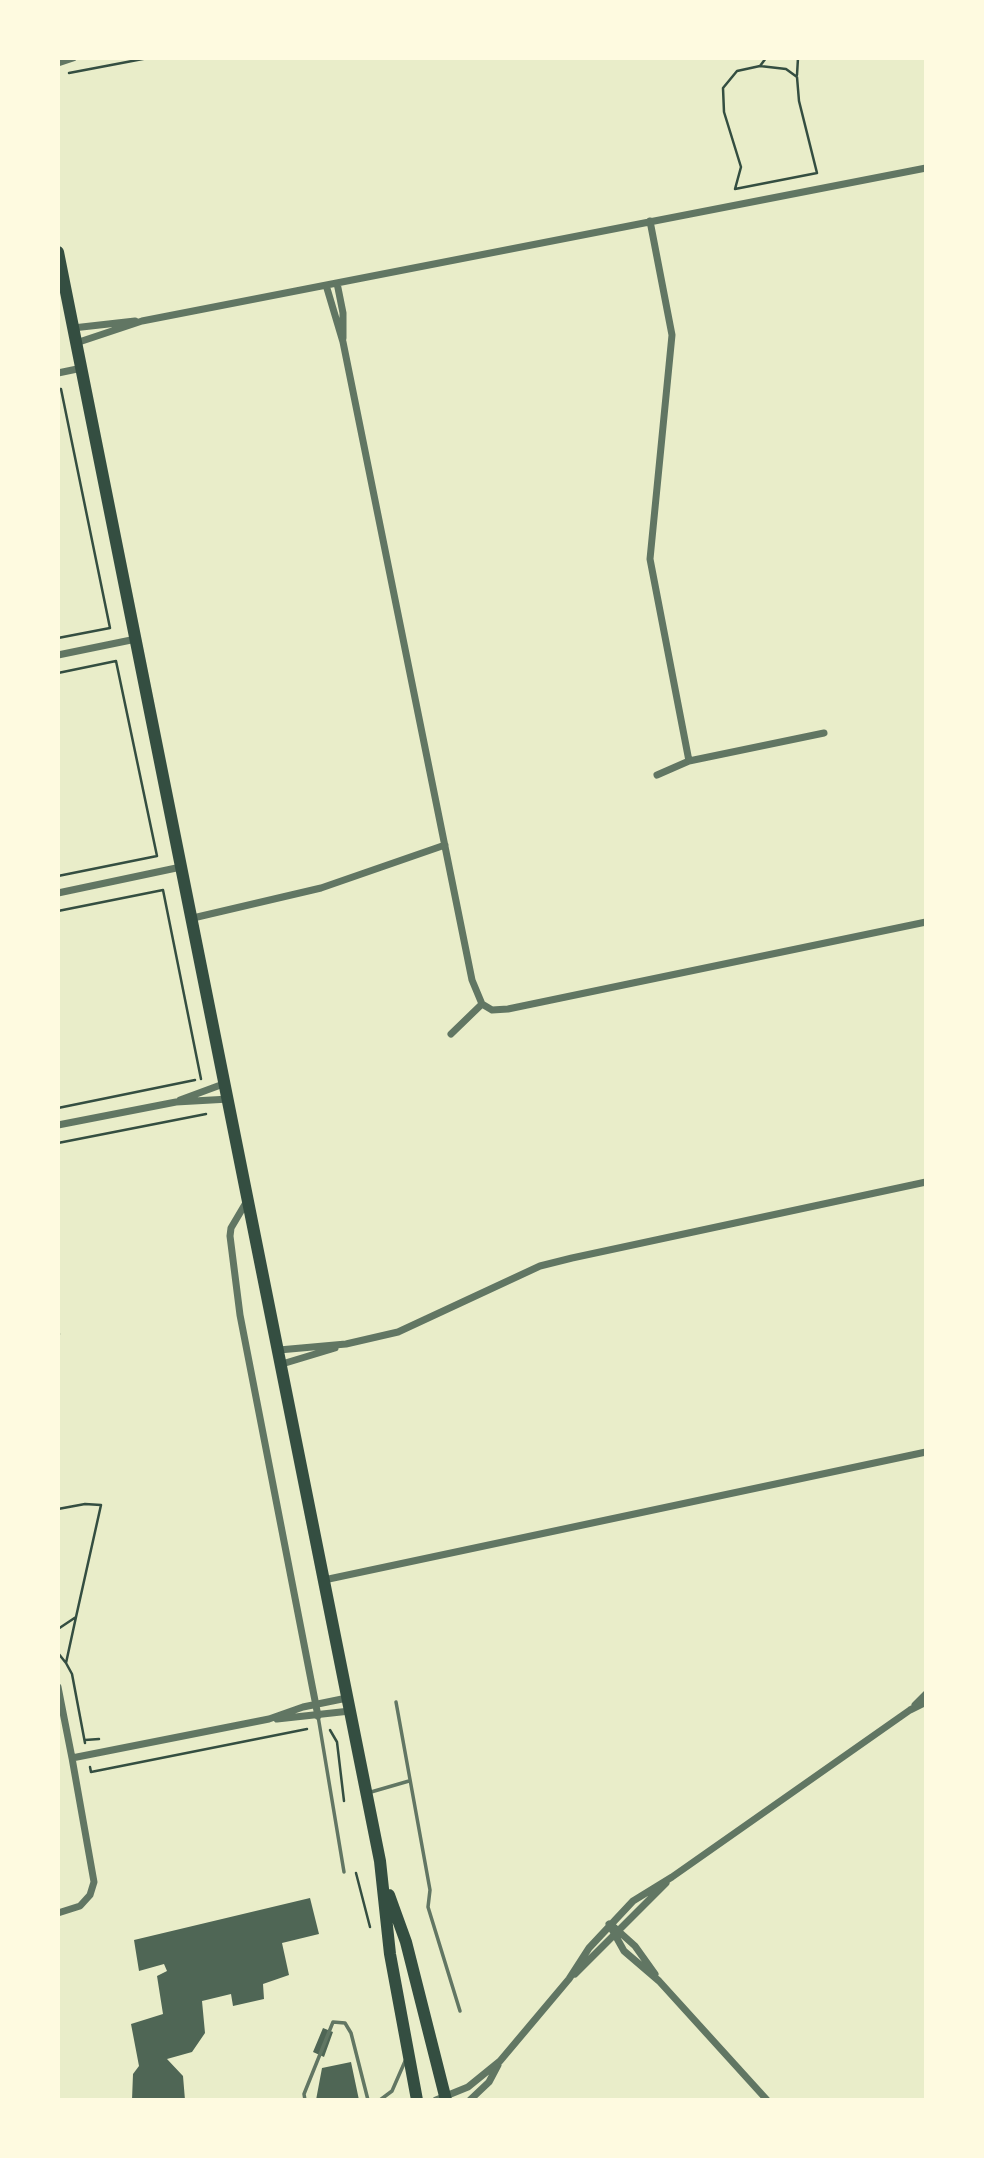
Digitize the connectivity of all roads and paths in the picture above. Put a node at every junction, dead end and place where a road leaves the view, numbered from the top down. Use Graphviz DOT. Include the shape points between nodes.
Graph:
graph roads {
  1 [pos="73,58"];
  2 [pos="149,58"];
  3 [pos="766,58"];
  4 [pos="798,58"];
  5 [pos="58,64"];
  6 [pos="761,66"];
  7 [pos="58,75"];
  8 [pos="797,77"];
  9 [pos="926,168"];
  10 [pos="650,221"];
  11 [pos="58,252"];
  12 [pos="337,283"];
  13 [pos="326,285"];
  14 [pos="142,321"];
  15 [pos="73,328"];
  16 [pos="76,342"];
  17 [pos="343,342"];
  18 [pos="82,368"];
  19 [pos="58,373"];
  20 [pos="58,389"];
  21 [pos="58,638"];
  22 [pos="136,639"];
  23 [pos="58,655"];
  24 [pos="58,673"];
  25 [pos="824,733"];
  26 [pos="689,761"];
  27 [pos="657,775"];
  28 [pos="445,845"];
  29 [pos="182,867"];
  30 [pos="58,876"];
  31 [pos="58,893"];
  32 [pos="58,911"];
  33 [pos="192,918"];
  34 [pos="926,922"];
  35 [pos="482,1004"];
  36 [pos="451,1034"];
  37 [pos="202,1079"];
  38 [pos="226,1083"];
  39 [pos="204,1090"];
  40 [pos="229,1100"];
  41 [pos="176,1102"];
  42 [pos="205,1102"];
  43 [pos="58,1108"];
  44 [pos="58,1125"];
  45 [pos="58,1143"];
  46 [pos="926,1182"];
  47 [pos="249,1197"];
  48 [pos="346,1344"];
  49 [pos="279,1349"];
  50 [pos="282,1364"];
  51 [pos="926,1452"];
  52 [pos="58,1509"];
  53 [pos="324,1580"];
  54 [pos="76,1617"];
  55 [pos="58,1629"];
  56 [pos="58,1653"];
  57 [pos="66,1663"];
  58 [pos="58,1688"];
  59 [pos="926,1694"];
  60 [pos="396,1702"];
  61 [pos="926,1702"];
  62 [pos="316,1704"];
  63 [pos="348,1704"];
  64 [pos="910,1710"];
  65 [pos="318,1716"];
  66 [pos="269,1719"];
  67 [pos="320,1727"];
  68 [pos="88,1755"];
  69 [pos="72,1758"];
  70 [pos="409,1781"];
  71 [pos="366,1794"];
  72 [pos="345,1810"];
  73 [pos="354,1864"];
  74 [pos="344,1872"];
  75 [pos="672,1877"];
  76 [pos="383,1878"];
  77 [pos="58,1913"];
  78 [pos="609,1924"];
  79 [pos="370,1927"];
  80 [pos="617,1933"];
  81 [pos="569,1979"];
  82 [pos="460,2011"];
  83 [pos="408,2053"];
  84 [pos="500,2061"];
  85 [pos="443,2099"];
  86 [pos="304,2100"];
  87 [pos="368,2100"];
  88 [pos="380,2100"];
  89 [pos="417,2100"];
  90 [pos="470,2100"];
  91 [pos="766,2100"];
  1 -- 5 [label="street"];
  2 -- 7 [label="path"];
  3 -- 6 [label="path"];
  4 -- 8 [label="path"];
  6 -- 8 [label="path" via="786,69"];
  6 -- 8 [label="path" via="737,71 723,88 724,111 741,167 735,189 817,173"];
  9 -- 10 [label="street"];
  10 -- 12 [label="street"];
  10 -- 26 [label="street" via="672,335 650,559"];
  11 -- 15 [label="main road"];
  12 -- 13 [label="street"];
  12 -- 17 [label="street"];
  13 -- 14 [label="street"];
  13 -- 17 [label="street"];
  14 -- 15 [label="street"];
  14 -- 16 [label="street"];
  15 -- 16 [label="main road"];
  16 -- 18 [label="main road"];
  17 -- 28 [label="street"];
  18 -- 19 [label="street"];
  18 -- 22 [label="main road"];
  20 -- 21 [label="path" via="110,628"];
  22 -- 23 [label="street"];
  22 -- 29 [label="main road"];
  24 -- 30 [label="path" via="116,661 157,856"];
  25 -- 26 [label="street"];
  26 -- 27 [label="street"];
  28 -- 33 [label="street" via="321,888"];
  28 -- 35 [label="street" via="472,980"];
  29 -- 31 [label="street"];
  29 -- 33 [label="main road"];
  32 -- 37 [label="path" via="163,890"];
  33 -- 38 [label="main road"];
  34 -- 35 [label="street" via="508,1009 492,1010"];
  35 -- 36 [label="street"];
  37 -- 39 [label="path"];
  37 -- 43 [label="path"];
  38 -- 39 [label="street"];
  38 -- 40 [label="main road"];
  39 -- 41 [label="street"];
  40 -- 42 [label="street"];
  40 -- 47 [label="main road"];
  41 -- 42 [label="street"];
  41 -- 44 [label="street"];
  42 -- 45 [label="path" via="207,1114"];
  46 -- 48 [label="street" via="540,1266 398,1332"];
  47 -- 49 [label="main road"];
  47 -- 62 [label="street" via="231,1228 231,1249 270,1482"];
  48 -- 49 [label="street"];
  48 -- 50 [label="street"];
  49 -- 50 [label="main road"];
  50 -- 53 [label="main road"];
  51 -- 53 [label="street"];
  52 -- 54 [label="path" via="101,1505"];
  53 -- 63 [label="main road"];
  54 -- 55 [label="path"];
  54 -- 57 [label="path"];
  56 -- 57 [label="path"];
  57 -- 68 [label="path"];
  58 -- 69 [label="street"];
  59 -- 64 [label="street"];
  60 -- 70 [label="lane"];
  61 -- 64 [label="street"];
  62 -- 63 [label="street"];
  62 -- 65 [label="street"];
  62 -- 66 [label="street"];
  63 -- 65 [label="street"];
  63 -- 71 [label="main road"];
  64 -- 75 [label="street"];
  65 -- 66 [label="street"];
  65 -- 67 [label="lane"];
  66 -- 68 [label="street"];
  67 -- 68 [label="path" via="91,1772"];
  67 -- 72 [label="path" via="335,1736"];
  67 -- 74 [label="lane"];
  68 -- 69 [label="street"];
  69 -- 77 [label="street" via="94,1882 80,1906"];
  70 -- 71 [label="lane"];
  70 -- 82 [label="lane" via="430,1890 428,1907"];
  71 -- 76 [label="main road"];
  73 -- 79 [label="path"];
  75 -- 78 [label="street" via="633,1901"];
  75 -- 80 [label="street"];
  76 -- 83 [label="main road" via="390,1954"];
  76 -- 85 [label="main road" via="406,1942"];
  78 -- 80 [label="street"];
  78 -- 81 [label="street"];
  80 -- 81 [label="street"];
  80 -- 91 [label="street" via="635,1946 659,1981"];
  81 -- 84 [label="street"];
  83 -- 88 [label="lane" via="392,2091"];
  83 -- 89 [label="main road"];
  84 -- 85 [label="street" via="468,2087"];
  84 -- 90 [label="street" via="489,2082"];
  86 -- 87 [label="lane" via="333,2022 345,2024 351,2033"];
}
